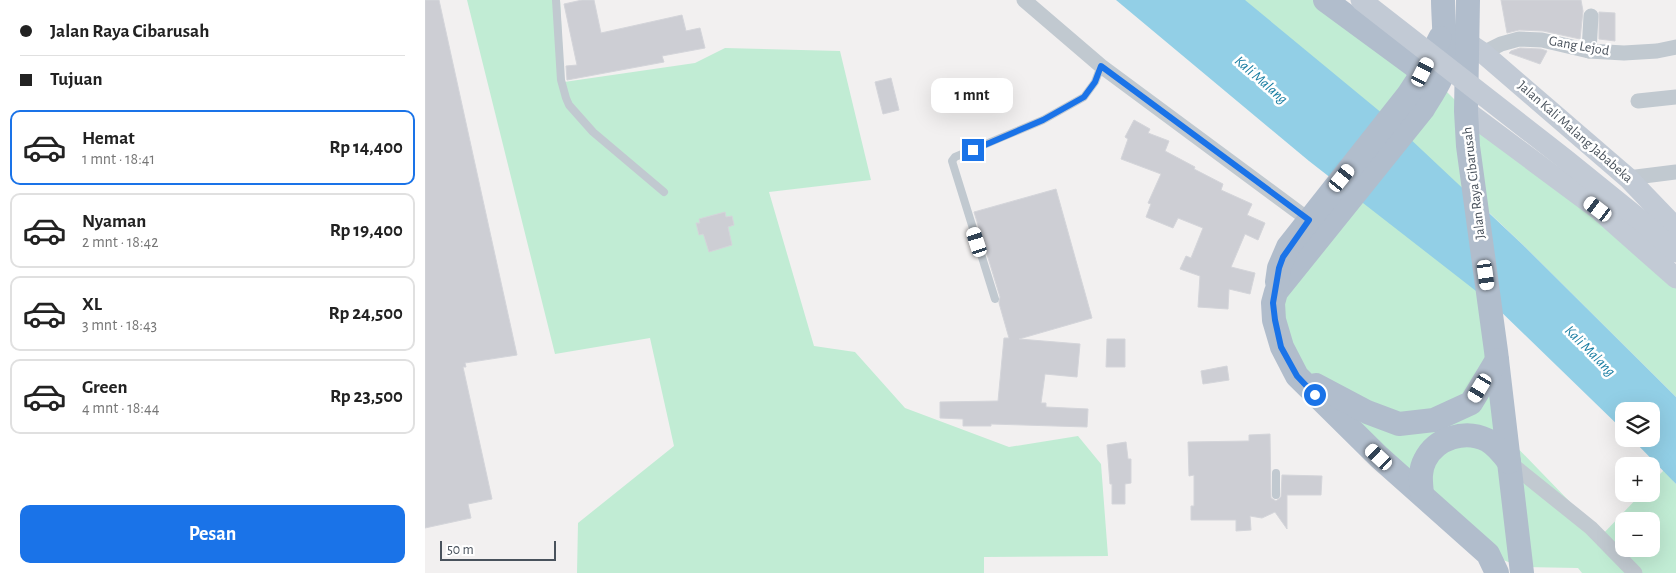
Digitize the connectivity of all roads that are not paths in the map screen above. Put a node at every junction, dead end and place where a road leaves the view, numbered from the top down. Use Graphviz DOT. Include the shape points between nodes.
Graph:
graph roads {
  1 [pos="556,0"];
  2 [pos="1024,0"];
  3 [pos="1325,0"];
  4 [pos="1361,0"];
  5 [pos="1468,0"];
  6 [pos="1441,9"];
  7 [pos="1591,16"];
  8 [pos="1676,47"];
  9 [pos="1476,48"];
  10 [pos="1589,51"];
  11 [pos="1101,66"];
  12 [pos="1423,72"];
  13 [pos="1676,98"];
  14 [pos="1638,101"];
  15 [pos="1415,102"];
  16 [pos="1466,111"];
  17 [pos="1676,172"];
  18 [pos="1628,178"];
  19 [pos="664,192"];
  20 [pos="1336,201"];
  21 [pos="1598,209"];
  22 [pos="1309,220"];
  23 [pos="1676,228"];
  24 [pos="1676,252"];
  25 [pos="1676,278"];
  26 [pos="1275,292"];
  27 [pos="995,299"];
  28 [pos="1497,360"];
  29 [pos="1296,375"];
  30 [pos="1509,462"];
  31 [pos="1277,473"];
  32 [pos="1422,494"];
  33 [pos="1276,495"];
  34 [pos="1497,573"];
  35 [pos="1521,573"];
  36 [pos="1635,573"];
  1 -- 19 [label="lane" via="565,98 593,132"];
  2 -- 11 [label="street"];
  3 -- 12 [label="main road"];
  4 -- 24 [label="main road, bridge" via="1565,159"];
  5 -- 9 [label="main road, Jalan Raya Cibarusah"];
  6 -- 12 [label="main road" via="1439,40"];
  6 -- 15 [label="main road" via="1444,53 1441,76"];
  7 -- 10 [label="street"];
  8 -- 10 [label="street, Gang Lejod" via="1632,53"];
  9 -- 10 [label="street, Gang Lejod" via="1519,40 1543,40"];
  9 -- 16 [label="main road, Jalan Raya Cibarusah"];
  9 -- 18 [label="main road, Jalan Kali Malang Jababeka"];
  11 -- 22 [label="street"];
  11 -- 27 [label="lane" via="1084,97 1043,120 955,157 952,162"];
  12 -- 15 [label="main road"];
  13 -- 14 [label="street"];
  15 -- 20 [label="main road"];
  16 -- 21 [label="main road"];
  16 -- 28 [label="main road, Jalan Raya Cibarusah"];
  17 -- 18 [label="street"];
  18 -- 21 [label="main road"];
  18 -- 23 [label="main road, Jalan Kali Malang Jababeka"];
  20 -- 22 [label="main road"];
  20 -- 26 [label="main road"];
  21 -- 25 [label="main road"];
  22 -- 26 [label="main road" via="1283,257"];
  26 -- 29 [label="main road" via="1273,303 1281,347"];
  28 -- 29 [label="main road" via="1471,403 1434,420 1399,424 1367,412"];
  28 -- 30 [label="main road, Jalan Raya Cibarusah"];
  29 -- 32 [label="main road" via="1360,439"];
  30 -- 32 [label="main road" via="1487,440 1470,435 1452,437 1436,446 1425,460 1420,477"];
  30 -- 35 [label="main road, Jalan Raya Cibarusah"];
  30 -- 36 [label="street" via="1591,528"];
  31 -- 33 [label="lane"];
  32 -- 34 [label="main road" via="1487,554"];
}
